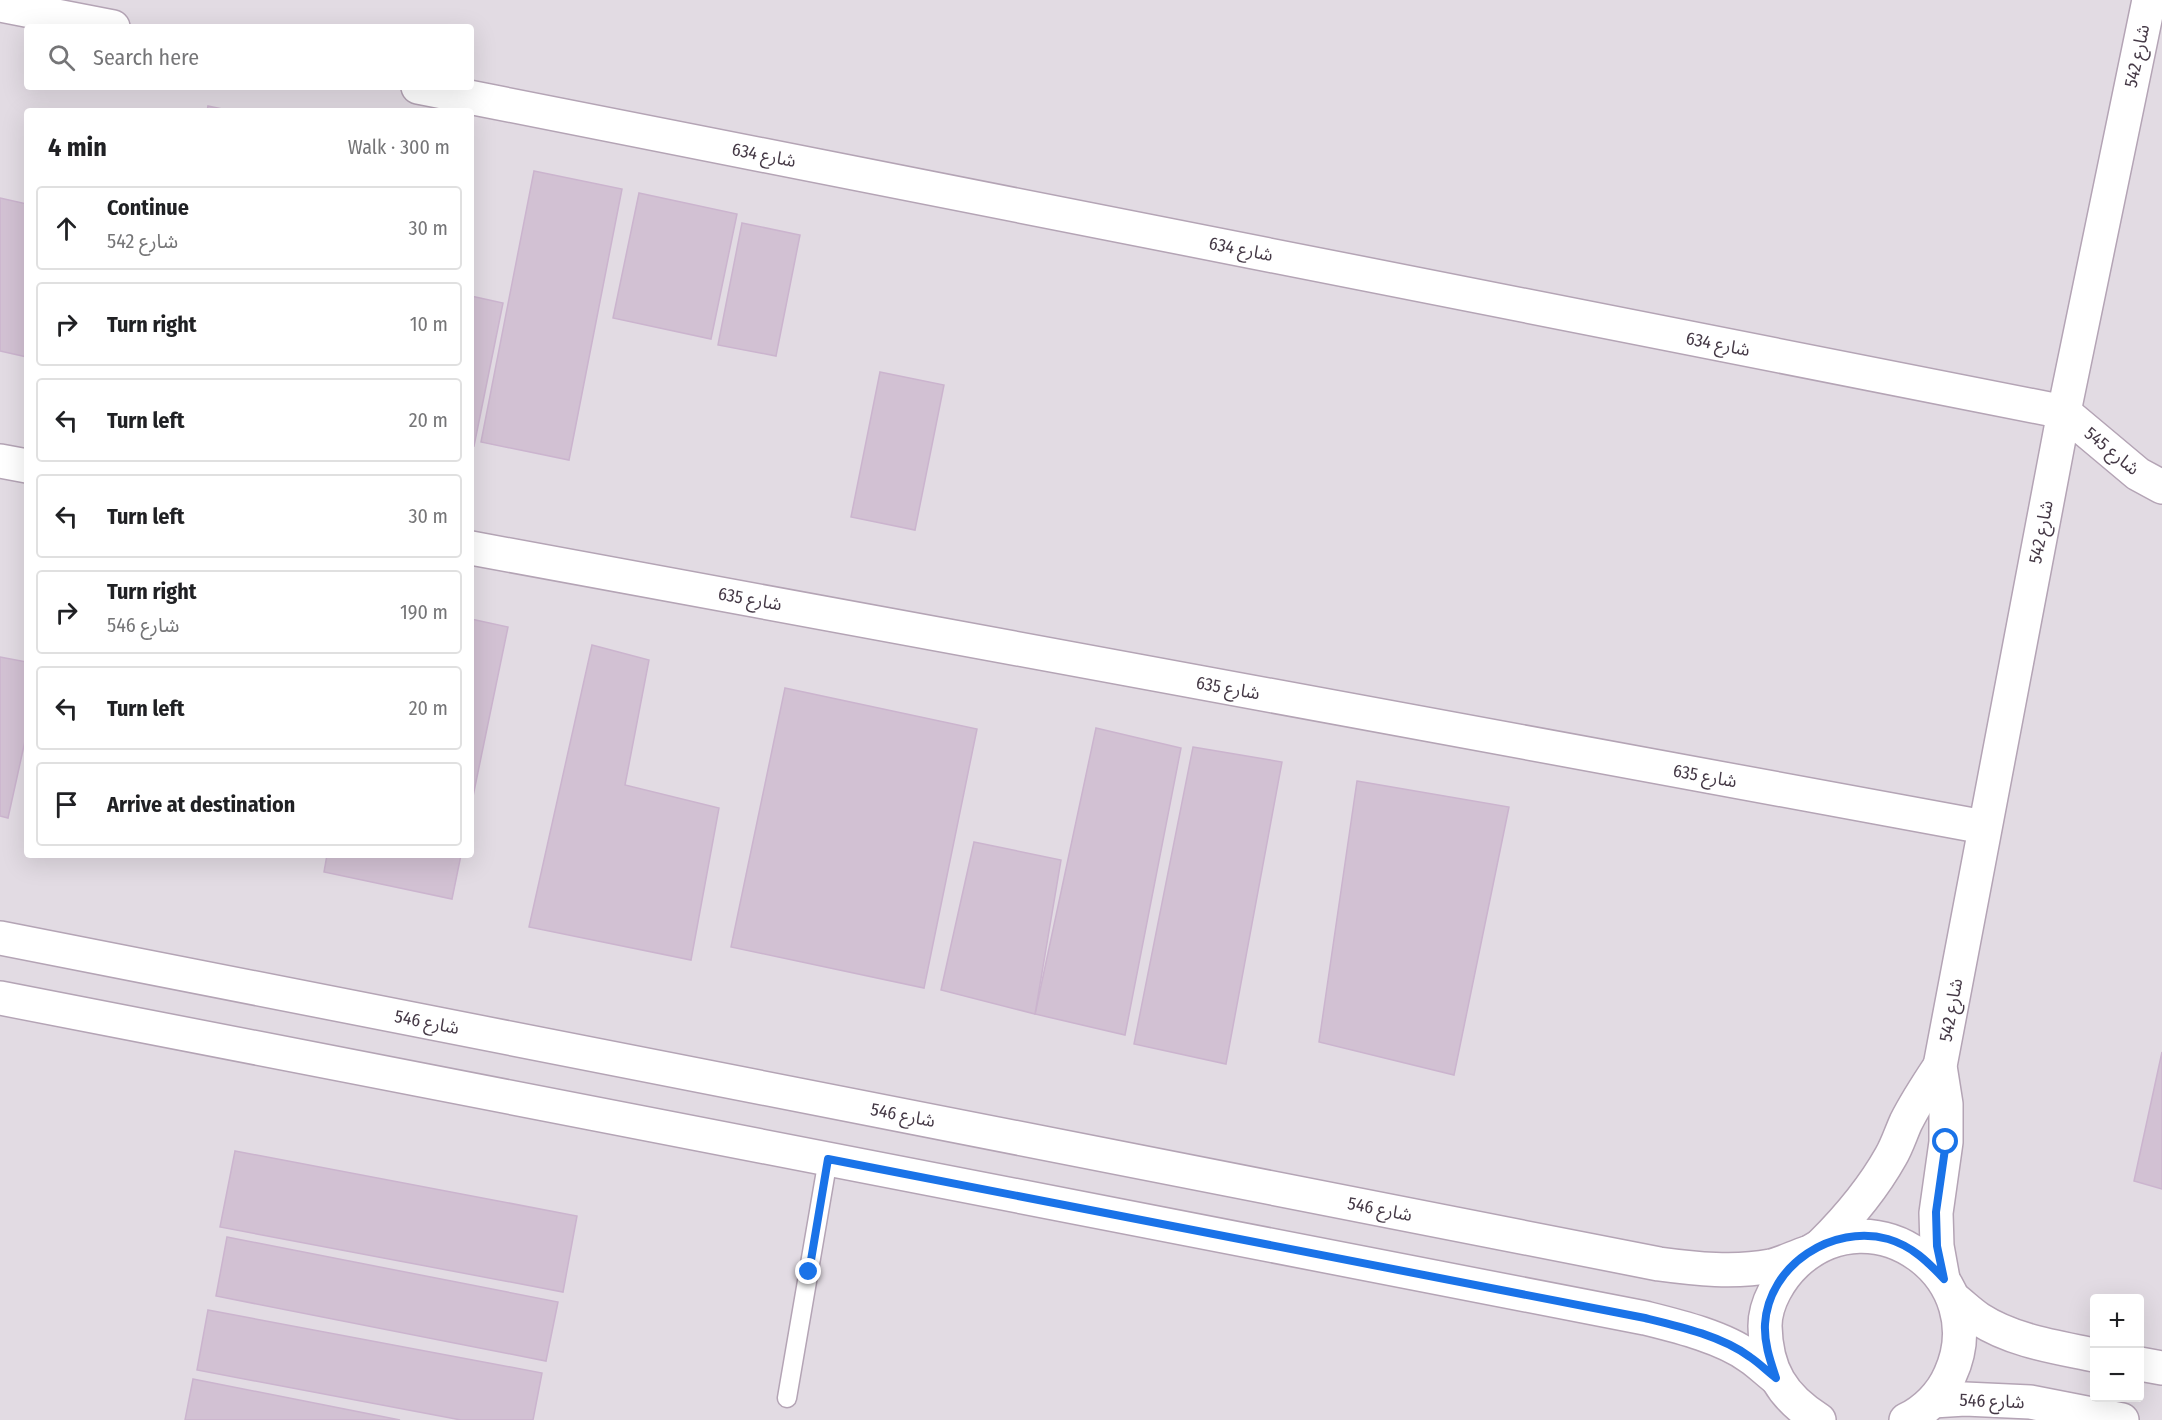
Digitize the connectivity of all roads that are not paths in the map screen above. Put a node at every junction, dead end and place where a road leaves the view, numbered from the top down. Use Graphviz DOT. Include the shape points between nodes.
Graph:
graph roads {
  1 [pos="2149,0"];
  2 [pos="0,5"];
  3 [pos="98,24"];
  4 [pos="433,90"];
  5 [pos="2064,412"];
  6 [pos="0,461"];
  7 [pos="24,465"];
  8 [pos="2162,487"];
  9 [pos="474,549"];
  10 [pos="1984,827"];
  11 [pos="0,938"];
  12 [pos="0,998"];
  13 [pos="1940,1066"];
  14 [pos="828,1159"];
  15 [pos="1815,1249"];
  16 [pos="1949,1289"];
  17 [pos="2090,1354"];
  18 [pos="2144,1365"];
  19 [pos="2162,1368"];
  20 [pos="1782,1397"];
  21 [pos="787,1398"];
  22 [pos="1933,1401"];
  23 [pos="1819,1420"];
  24 [pos="1906,1420"];
  25 [pos="2122,1420"];
  1 -- 5 [label="street, شارع 542"];
  2 -- 3 [label="street"];
  4 -- 5 [label="street, شارع 634"];
  5 -- 8 [label="street, شارع 545" via="2138,474"];
  5 -- 10 [label="street, شارع 542"];
  6 -- 7 [label="street"];
  9 -- 10 [label="street, شارع 635"];
  10 -- 13 [label="street, شارع 542"];
  11 -- 15 [label="street, شارع 546" via="1659,1264 1696,1269 1772,1266"];
  12 -- 14 [label="street"];
  13 -- 15 [label="street, شارع 542" via="1873,1187 1850,1217"];
  13 -- 16 [label="street, شارع 542" via="1946,1142 1936,1212 1937,1246"];
  14 -- 20 [label="street" via="1645,1318 1681,1327 1749,1356"];
  14 -- 21 [label="lane"];
  15 -- 16 [label="street, شارع 546" via="1844,1237 1889,1240 1910,1248 1928,1262"];
  15 -- 20 [label="street, شارع 542" via="1787,1271 1772,1296 1767,1314 1767,1351"];
  16 -- 17 [label="street" via="1980,1320 2012,1335"];
  16 -- 22 [label="street, شارع 542" via="1959,1320 1960,1342 1956,1364"];
  18 -- 19 [label="street"];
  20 -- 23 [label="street"];
  22 -- 24 [label="street"];
  22 -- 25 [label="street, شارع 546" via="2030,1402"];
}
